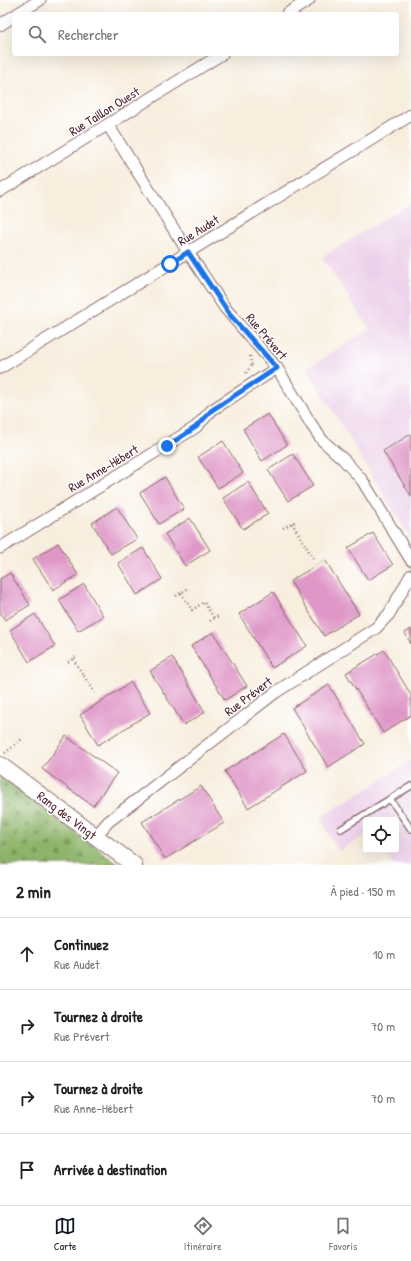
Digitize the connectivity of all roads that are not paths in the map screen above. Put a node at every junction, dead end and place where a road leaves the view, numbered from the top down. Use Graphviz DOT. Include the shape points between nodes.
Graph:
graph roads {
  1 [pos="40,0"];
  2 [pos="309,0"];
  3 [pos="296,3"];
  4 [pos="20,12"];
  5 [pos="289,12"];
  6 [pos="12,17"];
  7 [pos="0,25"];
  8 [pos="219,56"];
  9 [pos="411,115"];
  10 [pos="108,125"];
  11 [pos="0,191"];
  12 [pos="188,252"];
  13 [pos="0,368"];
  14 [pos="277,368"];
  15 [pos="0,548"];
  16 [pos="411,560"];
  17 [pos="411,575"];
  18 [pos="0,765"];
  19 [pos="411,786"];
  20 [pos="390,800"];
  21 [pos="411,829"];
  22 [pos="341,830"];
  23 [pos="96,836"];
  24 [pos="134,865"];
  1 -- 4 [label="street"];
  2 -- 3 [label="street"];
  3 -- 5 [label="street"];
  6 -- 7 [label="street"];
  8 -- 10 [label="street, Rue Taillon Ouest"];
  9 -- 12 [label="street, Rue Audet"];
  10 -- 11 [label="street, Rue Taillon Ouest"];
  10 -- 12 [label="street, Rue Prévert"];
  12 -- 13 [label="street, Rue Audet"];
  12 -- 14 [label="street, Rue Prévert" via="230,315"];
  14 -- 15 [label="street, Rue Anne-Hébert" via="212,410 196,427"];
  14 -- 16 [label="street, Rue Prévert" via="319,436 362,480"];
  17 -- 23 [label="street, Rue Prévert" via="389,614 376,628 276,692 108,822"];
  18 -- 23 [label="street, Rang des Vingt"];
  19 -- 20 [label="lane"];
  20 -- 21 [label="lane"];
  20 -- 22 [label="lane"];
  23 -- 24 [label="street, Rang des Vingt"];
}
